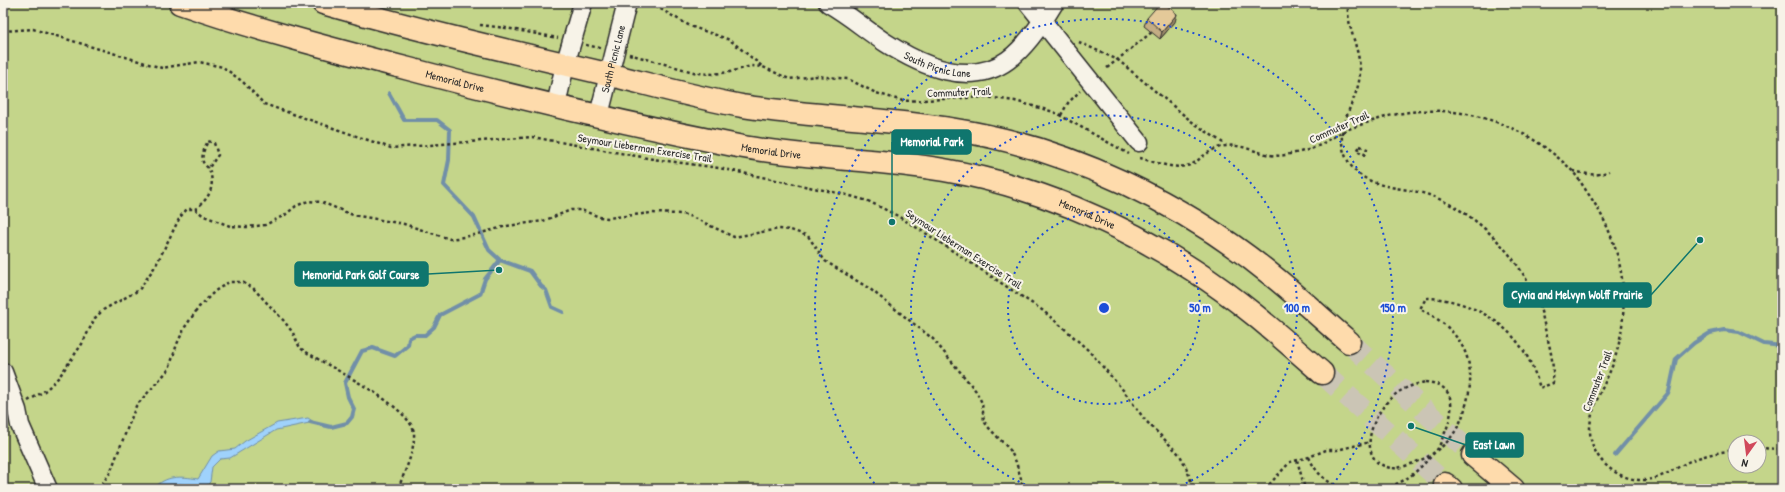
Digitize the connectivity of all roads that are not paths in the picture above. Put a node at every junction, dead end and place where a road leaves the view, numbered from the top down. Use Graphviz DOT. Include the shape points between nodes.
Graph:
graph roads {
  1 [pos="180,3"];
  2 [pos="323,3"];
  3 [pos="583,3"];
  4 [pos="627,3"];
  5 [pos="828,3"];
  6 [pos="1028,3"];
  7 [pos="1054,3"];
  8 [pos="1042,22"];
  9 [pos="565,65"];
  10 [pos="609,75"];
  11 [pos="556,106"];
  12 [pos="599,115"];
  13 [pos="1139,142"];
  14 [pos="1349,342"];
  15 [pos="3,372"];
  16 [pos="1322,373"];
  17 [pos="1473,455"];
  18 [pos="48,489"];
  19 [pos="1513,489"];
  1 -- 11 [label="main road, Memorial Drive" via="317,45"];
  2 -- 9 [label="main road"];
  3 -- 9 [label="street"];
  4 -- 10 [label="street, South Picnic Lane"];
  5 -- 8 [label="street, South Picnic Lane" via="914,60 947,71 978,72 998,66 1017,53"];
  6 -- 8 [label="street"];
  7 -- 8 [label="street, South Picnic Lane"];
  8 -- 13 [label="street"];
  9 -- 10 [label="main road"];
  9 -- 11 [label="street"];
  10 -- 12 [label="street, South Picnic Lane"];
  10 -- 14 [label="main road" via="740,105 958,130 1043,152 1085,166 1157,199 1202,225 1274,276"];
  11 -- 12 [label="main road, Memorial Drive"];
  12 -- 16 [label="main road, Memorial Drive" via="761,150 906,164 949,171 1033,193 1115,226 1193,270 1254,314"];
  15 -- 18 [label="street" via="20,425"];
  17 -- 19 [label="main road"];
}
